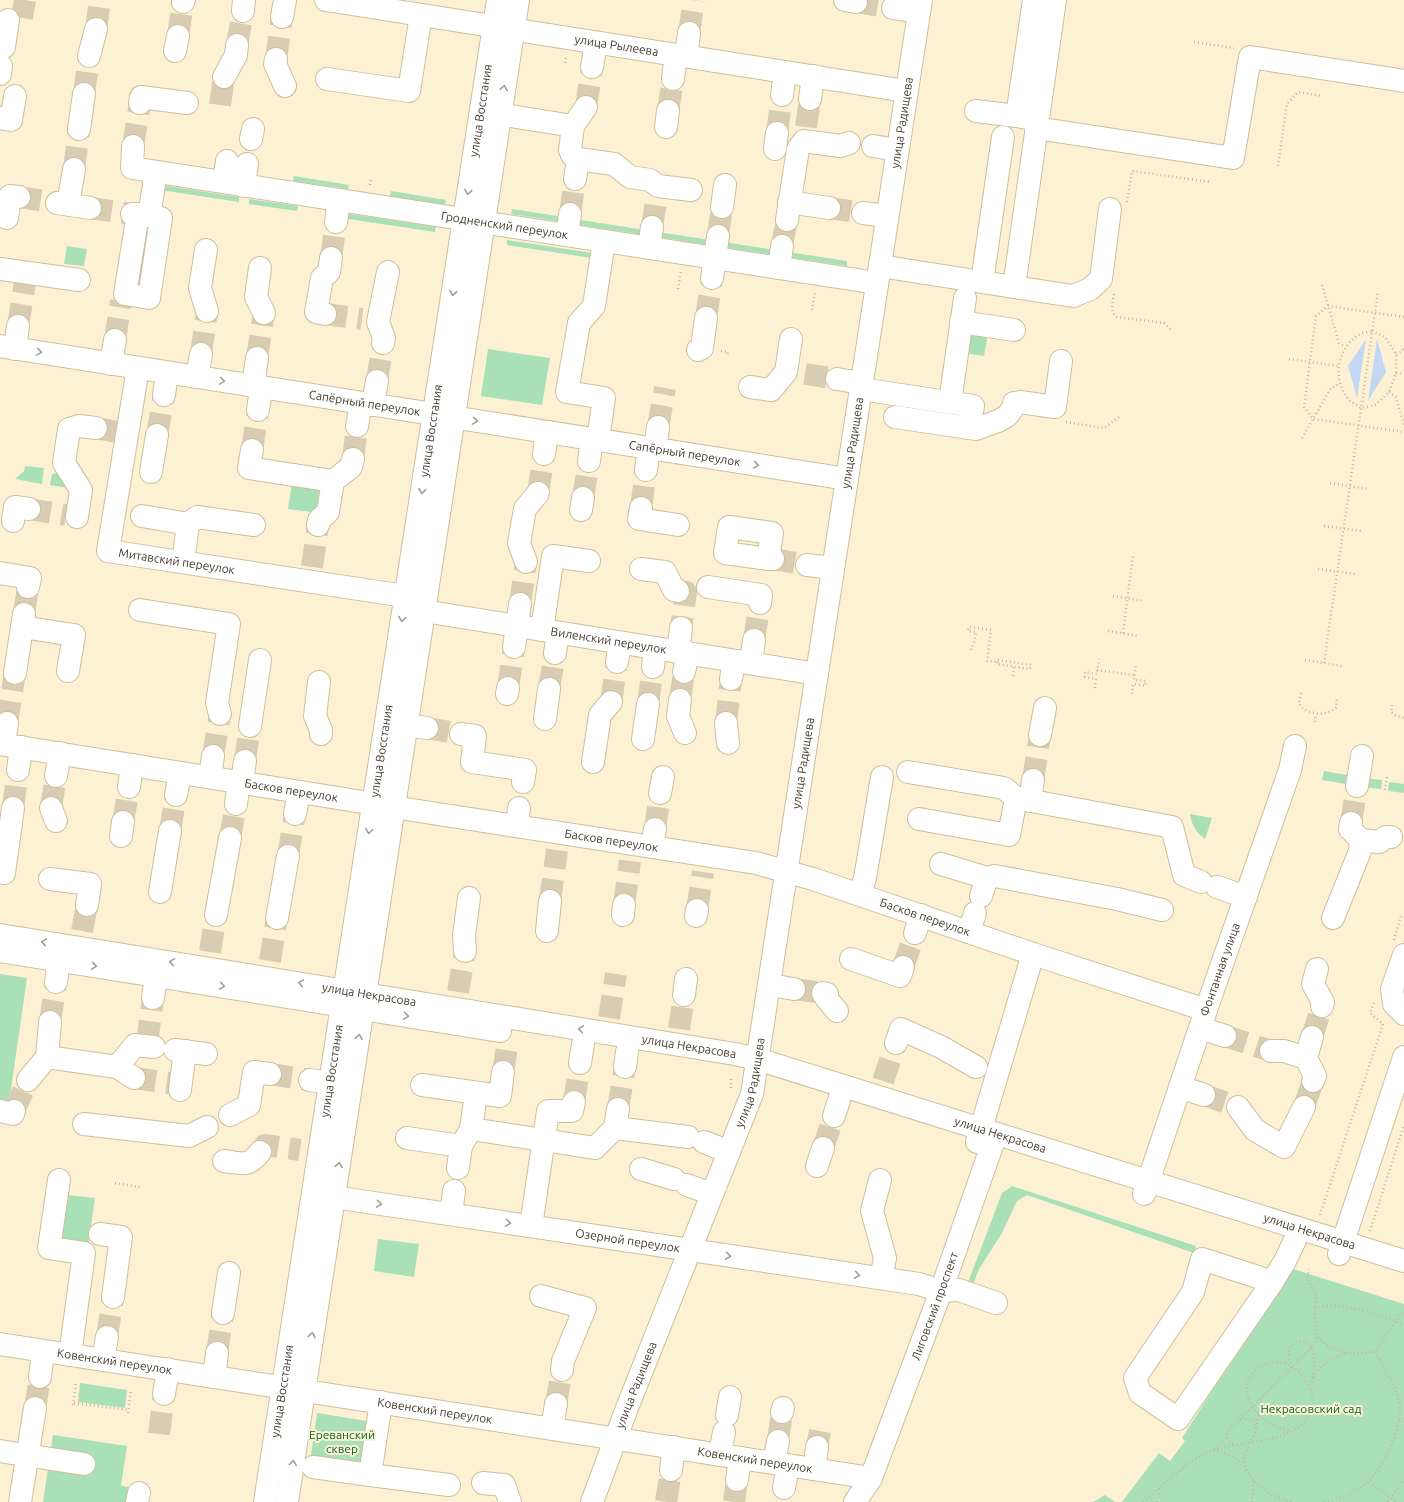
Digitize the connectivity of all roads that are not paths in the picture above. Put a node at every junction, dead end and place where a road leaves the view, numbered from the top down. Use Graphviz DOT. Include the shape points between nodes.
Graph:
graph roads {
  1 [pos="326,0"];
  2 [pos="498,0"];
  3 [pos="518,0"];
  4 [pos="1034,0"];
  5 [pos="1055,0"];
  6 [pos="367,3"];
  7 [pos="920,6"];
  8 [pos="892,8"];
  9 [pos="421,15"];
  10 [pos="10,19"];
  11 [pos="503,28"];
  12 [pos="96,29"];
  13 [pos="689,34"];
  14 [pos="596,42"];
  15 [pos="237,46"];
  16 [pos="89,56"];
  17 [pos="681,56"];
  18 [pos="276,59"];
  19 [pos="2,62"];
  20 [pos="592,67"];
  21 [pos="785,72"];
  22 [pos="224,76"];
  23 [pos="813,76"];
  24 [pos="327,79"];
  25 [pos="673,79"];
  26 [pos="1404,81"];
  27 [pos="285,86"];
  28 [pos="906,91"];
  29 [pos="84,94"];
  30 [pos="782,95"];
  31 [pos="15,96"];
  32 [pos="810,99"];
  33 [pos="140,103"];
  34 [pos="187,103"];
  35 [pos="586,107"];
  36 [pos="976,111"];
  37 [pos="490,113"];
  38 [pos="0,118"];
  39 [pos="1030,122"];
  40 [pos="573,126"];
  41 [pos="79,129"];
  42 [pos="1003,136"];
  43 [pos="849,143"];
  44 [pos="133,146"];
  45 [pos="873,146"];
  46 [pos="897,150"];
  47 [pos="237,162"];
  48 [pos="74,169"];
  49 [pos="156,172"];
  50 [pos="234,184"];
  51 [pos="725,185"];
  52 [pos="691,190"];
  53 [pos="19,197"];
  54 [pos="339,200"];
  55 [pos="722,207"];
  56 [pos="90,208"];
  57 [pos="830,208"];
  58 [pos="1118,209"];
  59 [pos="863,213"];
  60 [pos="887,216"];
  61 [pos="7,218"];
  62 [pos="474,221"];
  63 [pos="336,222"];
  64 [pos="652,227"];
  65 [pos="718,236"];
  66 [pos="604,241"];
  67 [pos="782,246"];
  68 [pos="649,248"];
  69 [pos="206,250"];
  70 [pos="331,258"];
  71 [pos="260,268"];
  72 [pos="714,268"];
  73 [pos="779,268"];
  74 [pos="0,269"];
  75 [pos="388,272"];
  76 [pos="878,274"];
  77 [pos="79,280"];
  78 [pos="982,282"];
  79 [pos="1014,287"];
  80 [pos="123,297"];
  81 [pos="964,298"];
  82 [pos="207,311"];
  83 [pos="264,313"];
  84 [pos="325,314"];
  85 [pos="706,318"];
  86 [pos="961,322"];
  87 [pos="18,326"];
  88 [pos="1014,330"];
  89 [pos="791,339"];
  90 [pos="115,340"];
  91 [pos="383,343"];
  92 [pos="7,348"];
  93 [pos="698,350"];
  94 [pos="201,354"];
  95 [pos="257,358"];
  96 [pos="1061,361"];
  97 [pos="111,364"];
  98 [pos="138,368"];
  99 [pos="167,372"];
  100 [pos="197,377"];
  101 [pos="837,379"];
  102 [pos="377,381"];
  103 [pos="861,386"];
  104 [pos="257,387"];
  105 [pos="750,387"];
  106 [pos="164,395"];
  107 [pos="950,402"];
  108 [pos="367,404"];
  109 [pos="258,410"];
  110 [pos="444,416"];
  111 [pos="894,417"];
  112 [pos="358,426"];
  113 [pos="658,427"];
  114 [pos="96,428"];
  115 [pos="970,428"];
  116 [pos="547,432"];
  117 [pos="157,435"];
  118 [pos="595,440"];
  119 [pos="652,448"];
  120 [pos="252,450"];
  121 [pos="544,454"];
  122 [pos="353,459"];
  123 [pos="589,461"];
  124 [pos="646,470"];
  125 [pos="151,472"];
  126 [pos="847,479"];
  127 [pos="333,481"];
  128 [pos="538,493"];
  129 [pos="641,508"];
  130 [pos="142,516"];
  131 [pos="112,522"];
  132 [pos="188,524"];
  133 [pos="254,525"];
  134 [pos="318,525"];
  135 [pos="678,525"];
  136 [pos="589,561"];
  137 [pos="182,562"];
  138 [pos="526,562"];
  139 [pos="807,564"];
  140 [pos="833,568"];
  141 [pos="641,569"];
  142 [pos="0,573"];
  143 [pos="28,587"];
  144 [pos="708,587"];
  145 [pos="678,591"];
  146 [pos="405,596"];
  147 [pos="760,603"];
  148 [pos="520,604"];
  149 [pos="140,610"];
  150 [pos="424,611"];
  151 [pos="681,628"];
  152 [pos="516,636"];
  153 [pos="552,639"];
  154 [pos="754,640"];
  155 [pos="683,659"];
  156 [pos="260,660"];
  157 [pos="739,668"];
  158 [pos="68,671"];
  159 [pos="15,673"];
  160 [pos="817,674"];
  161 [pos="319,682"];
  162 [pos="549,689"];
  163 [pos="680,700"];
  164 [pos="611,702"];
  165 [pos="648,704"];
  166 [pos="1045,708"];
  167 [pos="220,714"];
  168 [pos="545,719"];
  169 [pos="7,723"];
  170 [pos="250,726"];
  171 [pos="685,733"];
  172 [pos="321,734"];
  173 [pos="461,734"];
  174 [pos="1040,735"];
  175 [pos="643,739"];
  176 [pos="8,745"];
  177 [pos="1295,746"];
  178 [pos="60,754"];
  179 [pos="213,756"];
  180 [pos="1362,756"];
  181 [pos="593,762"];
  182 [pos="132,765"];
  183 [pos="18,770"];
  184 [pos="180,772"];
  185 [pos="908,772"];
  186 [pos="242,775"];
  187 [pos="56,776"];
  188 [pos="210,777"];
  189 [pos="882,777"];
  190 [pos="523,782"];
  191 [pos="1357,786"];
  192 [pos="129,788"];
  193 [pos="299,792"];
  194 [pos="1026,793"];
  195 [pos="176,795"];
  196 [pos="236,804"];
  197 [pos="373,804"];
  198 [pos="394,807"];
  199 [pos="13,808"];
  200 [pos="295,814"];
  201 [pos="919,819"];
  202 [pos="170,832"];
  203 [pos="230,838"];
  204 [pos="1391,838"];
  205 [pos="288,856"];
  206 [pos="941,864"];
  207 [pos="786,871"];
  208 [pos="4,873"];
  209 [pos="50,879"];
  210 [pos="160,892"];
  211 [pos="860,894"];
  212 [pos="1246,897"];
  213 [pos="469,898"];
  214 [pos="550,901"];
  215 [pos="87,905"];
  216 [pos="978,905"];
  217 [pos="1162,910"];
  218 [pos="216,916"];
  219 [pos="277,918"];
  220 [pos="1333,918"];
  221 [pos="547,931"];
  222 [pos="0,935"];
  223 [pos="0,951"];
  224 [pos="464,951"];
  225 [pos="1398,951"];
  226 [pos="1033,954"];
  227 [pos="851,959"];
  228 [pos="59,960"];
  229 [pos="904,967"];
  230 [pos="1317,969"];
  231 [pos="156,976"];
  232 [pos="56,982"];
  233 [pos="769,985"];
  234 [pos="794,989"];
  235 [pos="823,993"];
  236 [pos="153,998"];
  237 [pos="354,999"];
  238 [pos="1322,1006"];
  239 [pos="836,1011"];
  240 [pos="1404,1014"];
  241 [pos="1203,1019"];
  242 [pos="50,1022"];
  243 [pos="1225,1036"];
  244 [pos="1312,1037"];
  245 [pos="896,1043"];
  246 [pos="161,1048"];
  247 [pos="1271,1051"];
  248 [pos="206,1054"];
  249 [pos="47,1056"];
  250 [pos="1404,1057"];
  251 [pos="1306,1058"];
  252 [pos="756,1066"];
  253 [pos="976,1067"];
  254 [pos="503,1072"];
  255 [pos="270,1074"];
  256 [pos="28,1080"];
  257 [pos="1314,1081"];
  258 [pos="422,1085"];
  259 [pos="177,1086"];
  260 [pos="1180,1087"];
  261 [pos="476,1093"];
  262 [pos="1204,1095"];
  263 [pos="574,1102"];
  264 [pos="1238,1107"];
  265 [pos="1304,1107"];
  266 [pos="230,1115"];
  267 [pos="84,1124"];
  268 [pos="207,1127"];
  269 [pos="466,1137"];
  270 [pos="407,1138"];
  271 [pos="986,1138"];
  272 [pos="544,1140"];
  273 [pos="260,1152"];
  274 [pos="729,1152"];
  275 [pos="224,1161"];
  276 [pos="458,1168"];
  277 [pos="641,1169"];
  278 [pos="59,1180"];
  279 [pos="880,1180"];
  280 [pos="1146,1188"];
  281 [pos="454,1191"];
  282 [pos="712,1194"];
  283 [pos="323,1195"];
  284 [pos="451,1214"];
  285 [pos="530,1226"];
  286 [pos="100,1234"];
  287 [pos="1295,1240"];
  288 [pos="1341,1248"];
  289 [pos="689,1250"];
  290 [pos="1404,1261"];
  291 [pos="229,1273"];
  292 [pos="1404,1274"];
  293 [pos="881,1278"];
  294 [pos="1271,1284"];
  295 [pos="941,1291"];
  296 [pos="540,1296"];
  297 [pos="112,1297"];
  298 [pos="996,1303"];
  299 [pos="224,1313"];
  300 [pos="107,1337"];
  301 [pos="0,1344"];
  302 [pos="43,1351"];
  303 [pos="217,1353"];
  304 [pos="70,1355"];
  305 [pos="103,1360"];
  306 [pos="168,1370"];
  307 [pos="562,1370"];
  308 [pos="40,1377"];
  309 [pos="214,1377"];
  310 [pos="283,1387"];
  311 [pos="304,1390"];
  312 [pos="164,1394"];
  313 [pos="381,1402"];
  314 [pos="556,1404"];
  315 [pos="34,1408"];
  316 [pos="727,1415"];
  317 [pos="552,1428"];
  318 [pos="616,1438"];
  319 [pos="778,1441"];
  320 [pos="674,1447"];
  321 [pos="817,1447"];
  322 [pos="0,1451"];
  323 [pos="27,1455"];
  324 [pos="730,1456"];
  325 [pos="84,1464"];
  326 [pos="781,1464"];
  327 [pos="313,1467"];
  328 [pos="814,1469"];
  329 [pos="671,1470"];
  330 [pos="370,1475"];
  331 [pos="871,1478"];
  332 [pos="737,1480"];
  333 [pos="483,1483"];
  334 [pos="450,1485"];
  335 [pos="784,1488"];
  336 [pos="20,1502"];
  337 [pos="265,1502"];
  338 [pos="287,1502"];
  339 [pos="510,1502"];
  340 [pos="592,1502"];
  341 [pos="855,1502"];
  342 [pos="868,1502"];
  1 -- 6 [label="street, улица Рылеева"];
  2 -- 11 [label="street, улица Восстания"];
  3 -- 11 [label="street, улица Восстания"];
  4 -- 39 [label="street"];
  5 -- 39 [label="street"];
  6 -- 9 [label="street, улица Рылеева"];
  7 -- 8 [label="street"];
  7 -- 28 [label="street, улица Радищева"];
  9 -- 11 [label="street, улица Рылеева"];
  9 -- 24 [label="street" via="409,91"];
  10 -- 19 [label="street"];
  11 -- 14 [label="street, улица Рылеева"];
  11 -- 37 [label="street, улица Восстания"];
  12 -- 16 [label="street"];
  13 -- 17 [label="street"];
  14 -- 17 [label="street, улица Рылеева"];
  14 -- 20 [label="street"];
  15 -- 22 [label="street" via="236,55"];
  17 -- 21 [label="street, улица Рылеева"];
  17 -- 25 [label="street"];
  18 -- 27 [label="street" via="275,64"];
  21 -- 23 [label="street, улица Рылеева"];
  21 -- 30 [label="street"];
  23 -- 28 [label="street, улица Рылеева"];
  23 -- 32 [label="street"];
  26 -- 39 [label="street" via="1250,57 1233,158"];
  28 -- 46 [label="street, улица Радищева"];
  29 -- 41 [label="street"];
  31 -- 38 [label="street" via="11,120"];
  33 -- 34 [label="street" via="141,97"];
  35 -- 40 [label="street"];
  36 -- 39 [label="street"];
  37 -- 40 [label="street"];
  37 -- 62 [label="street, улица Восстания"];
  39 -- 79 [label="street"];
  40 -- 52 [label="street" via="570,150 577,169 614,164 630,177 650,180 657,194"];
  42 -- 78 [label="street"];
  43 -- 57 [label="street" via="840,146 805,134 798,149 788,211"];
  44 -- 49 [label="street, Гродненский переулок" via="132,168"];
  45 -- 46 [label="street"];
  46 -- 60 [label="street, улица Радищева"];
  47 -- 50 [label="street"];
  48 -- 56 [label="street" via="63,204"];
  49 -- 50 [label="street, Гродненский переулок"];
  49 -- 80 [label="street" via="140,215"];
  50 -- 54 [label="street, Гродненский переулок"];
  51 -- 55 [label="street"];
  53 -- 61 [label="street" via="10,196"];
  54 -- 62 [label="street, Гродненский переулок"];
  54 -- 63 [label="street"];
  58 -- 79 [label="street, Гродненский переулок" via="1101,279 1090,289 1073,296"];
  59 -- 60 [label="street"];
  60 -- 76 [label="street, улица Радищева"];
  62 -- 66 [label="street, Гродненский переулок" via="568,225"];
  62 -- 110 [label="street, улица Восстания"];
  64 -- 68 [label="street"];
  65 -- 72 [label="street"];
  66 -- 68 [label="street, Гродненский переулок"];
  66 -- 118 [label="street" via="594,306 579,324 567,392 604,398"];
  67 -- 73 [label="street"];
  68 -- 72 [label="street, Гродненский переулок"];
  69 -- 82 [label="street" via="200,288"];
  70 -- 84 [label="street" via="329,272 322,278 316,312"];
  71 -- 83 [label="street" via="256,297"];
  72 -- 73 [label="street, Гродненский переулок"];
  73 -- 76 [label="street, Гродненский переулок"];
  74 -- 77 [label="street" via="26,277"];
  75 -- 91 [label="street" via="370,321 384,338"];
  76 -- 78 [label="street, Гродненский переулок"];
  76 -- 103 [label="street, улица Радищева"];
  78 -- 79 [label="street, Гродненский переулок"];
  81 -- 86 [label="street"];
  85 -- 93 [label="street" via="702,348"];
  86 -- 88 [label="street"];
  86 -- 107 [label="street"];
  87 -- 92 [label="street"];
  89 -- 105 [label="street" via="796,373 771,390"];
  90 -- 97 [label="street"];
  92 -- 97 [label="street, Сапёрный переулок, one-way"];
  94 -- 100 [label="street"];
  95 -- 104 [label="street"];
  96 -- 115 [label="street" via="1055,407 1014,403 1010,412 1003,418 983,427"];
  97 -- 98 [label="street, Сапёрный переулок"];
  98 -- 99 [label="street, Сапёрный переулок"];
  98 -- 131 [label="street, Митавский переулок"];
  99 -- 100 [label="street, Сапёрный переулок"];
  99 -- 106 [label="street"];
  100 -- 104 [label="street, Сапёрный переулок, one-way"];
  101 -- 103 [label="street"];
  102 -- 108 [label="street"];
  103 -- 107 [label="street"];
  103 -- 126 [label="street, улица Радищева"];
  104 -- 108 [label="street, Сапёрный переулок"];
  104 -- 109 [label="street"];
  107 -- 115 [label="street" via="973,406"];
  108 -- 110 [label="street, Сапёрный переулок"];
  108 -- 112 [label="street"];
  110 -- 116 [label="street, Сапёрный переулок, one-way"];
  110 -- 146 [label="street, улица Восстания, one-way"];
  110 -- 150 [label="street, улица Восстания"];
  111 -- 115 [label="street"];
  113 -- 119 [label="street"];
  114 -- 131 [label="street" via="79,426 69,429 56,464 81,490 72,516"];
  116 -- 118 [label="street, Сапёрный переулок"];
  116 -- 121 [label="street"];
  117 -- 125 [label="street"];
  118 -- 119 [label="street, Сапёрный переулок"];
  118 -- 123 [label="street"];
  119 -- 124 [label="street"];
  119 -- 126 [label="street, Сапёрный переулок, one-way"];
  120 -- 127 [label="street" via="249,468"];
  122 -- 127 [label="street" via="351,467"];
  126 -- 140 [label="street, улица Радищева"];
  127 -- 134 [label="street" via="328,512 318,520"];
  128 -- 138 [label="street" via="525,509 519,543"];
  129 -- 135 [label="street" via="639,519"];
  130 -- 132 [label="street"];
  131 -- 137 [label="street, Митавский переулок" via="108,551"];
  132 -- 133 [label="street" via="197,517"];
  132 -- 137 [label="street"];
  136 -- 153 [label="street" via="554,556"];
  137 -- 146 [label="street, Митавский переулок" via="311,574"];
  139 -- 140 [label="street"];
  140 -- 160 [label="street, улица Радищева"];
  141 -- 145 [label="street" via="665,572 674,590"];
  142 -- 143 [label="street" via="30,578"];
  144 -- 147 [label="street" via="761,595"];
  146 -- 150 [label="street, Виленский переулок"];
  146 -- 197 [label="street, улица Восстания, one-way"];
  148 -- 152 [label="street"];
  149 -- 167 [label="street" via="229,624 217,703"];
  150 -- 152 [label="street, Виленский переулок"];
  150 -- 198 [label="street, улица Восстания" via="417,727"];
  151 -- 155 [label="street"];
  152 -- 153 [label="street, Виленский переулок"];
  153 -- 155 [label="street, Виленский переулок" via="654,658"];
  154 -- 157 [label="street"];
  155 -- 157 [label="street, Виленский переулок"];
  156 -- 170 [label="street"];
  157 -- 160 [label="street, Виленский переулок"];
  158 -- 159 [label="street" via="74,635 23,621"];
  160 -- 207 [label="street, улица Радищева"];
  161 -- 172 [label="street" via="315,716"];
  162 -- 168 [label="street"];
  163 -- 171 [label="street" via="678,716"];
  164 -- 181 [label="street" via="600,715"];
  165 -- 175 [label="street"];
  166 -- 174 [label="street"];
  169 -- 176 [label="street"];
  173 -- 190 [label="street" via="475,736 472,762 525,770"];
  176 -- 178 [label="street, Басков переулок"];
  176 -- 183 [label="street"];
  177 -- 212 [label="street, Фонтанная улица" via="1290,770"];
  178 -- 182 [label="street, Басков переулок"];
  178 -- 187 [label="street"];
  179 -- 188 [label="street"];
  180 -- 191 [label="street"];
  182 -- 184 [label="street, Басков переулок"];
  182 -- 192 [label="street"];
  184 -- 188 [label="street, Басков переулок"];
  184 -- 195 [label="street"];
  185 -- 194 [label="street"];
  186 -- 188 [label="street, Басков переулок"];
  186 -- 193 [label="street, Басков переулок"];
  186 -- 196 [label="street"];
  189 -- 211 [label="street"];
  193 -- 197 [label="street, Басков переулок"];
  193 -- 200 [label="street"];
  194 -- 201 [label="street" via="1009,835"];
  194 -- 212 [label="street" via="1172,827 1184,875"];
  197 -- 198 [label="street, Басков переулок"];
  197 -- 237 [label="street, улица Восстания, one-way"];
  198 -- 207 [label="street, Басков переулок" via="518,817 558,842 642,846 705,864 756,863"];
  198 -- 237 [label="street, улица Восстания"];
  199 -- 208 [label="street"];
  202 -- 210 [label="street"];
  203 -- 218 [label="street"];
  204 -- 220 [label="street" via="1386,837 1379,842 1356,831 1360,851"];
  205 -- 219 [label="street"];
  206 -- 216 [label="street"];
  207 -- 211 [label="street, Басков переулок"];
  207 -- 233 [label="street, улица Радищева"];
  209 -- 215 [label="street" via="90,884"];
  211 -- 216 [label="street, Басков переулок" via="918,924"];
  212 -- 241 [label="street, Фонтанная улица"];
  213 -- 224 [label="street"];
  214 -- 221 [label="street"];
  216 -- 217 [label="street" via="995,876 1117,898"];
  216 -- 226 [label="street, Басков переулок"];
  237 -- 222 [label="street, улица Некрасова, one-way" via="269,969 81,939"];
  223 -- 228 [label="street, улица Некрасова"];
  225 -- 240 [label="street" via="1392,989 1394,1004"];
  226 -- 241 [label="street, Басков переулок"];
  226 -- 271 [label="street, Лиговский проспект" via="1013,1018"];
  227 -- 229 [label="street" via="900,976"];
  228 -- 231 [label="street, улица Некрасова, one-way"];
  228 -- 232 [label="street"];
  230 -- 238 [label="street" via="1313,984 1323,1002"];
  231 -- 236 [label="street"];
  231 -- 237 [label="street, улица Некрасова, one-way"];
  233 -- 234 [label="street"];
  233 -- 252 [label="street, улица Радищева"];
  235 -- 239 [label="street" via="827,994 826,998"];
  237 -- 252 [label="street, улица Некрасова, one-way" via="508,1039 582,1054 732,1069"];
  252 -- 237 [label="street, улица Некрасова, one-way" via="735,1054 678,1037 608,1025 457,1000"];
  283 -- 237 [label="street, улица Восстания, one-way"];
  237 -- 283 [label="street, улица Восстания" via="320,1081 310,1152"];
  241 -- 243 [label="street, Басков переулок"];
  241 -- 260 [label="street, Фонтанная улица"];
  242 -- 249 [label="street"];
  244 -- 251 [label="street"];
  245 -- 253 [label="street" via="901,1029 941,1047"];
  246 -- 248 [label="street"];
  246 -- 249 [label="street" via="135,1045 126,1073"];
  246 -- 259 [label="street"];
  247 -- 251 [label="street" via="1284,1051"];
  249 -- 256 [label="street"];
  250 -- 288 [label="street"];
  251 -- 257 [label="street" via="1315,1076"];
  252 -- 271 [label="street, улица Некрасова" via="880,1089"];
  252 -- 271 [label="street, улица Некрасова" via="837,1108"];
  252 -- 274 [label="street, улица Радищева" via="752,1094"];
  254 -- 261 [label="street" via="500,1096"];
  255 -- 266 [label="street" via="254,1072 249,1105"];
  258 -- 261 [label="street"];
  260 -- 262 [label="street"];
  260 -- 280 [label="street, Фонтанная улица"];
  261 -- 269 [label="street"];
  263 -- 272 [label="street" via="572,1111 548,1111"];
  264 -- 265 [label="street" via="1255,1130 1284,1147"];
  267 -- 268 [label="street" via="189,1136"];
  269 -- 270 [label="street"];
  269 -- 272 [label="street"];
  269 -- 276 [label="street"];
  271 -- 280 [label="street, улица Некрасова"];
  271 -- 295 [label="street, Лиговский проспект"];
  272 -- 274 [label="street" via="595,1148 617,1119 696,1140"];
  272 -- 285 [label="street"];
  273 -- 275 [label="street" via="252,1162 245,1164"];
  274 -- 282 [label="street, улица Радищева"];
  277 -- 282 [label="street"];
  278 -- 304 [label="street" via="49,1248 84,1253"];
  279 -- 293 [label="street" via="872,1211 885,1258"];
  280 -- 287 [label="street, улица Некрасова"];
  280 -- 288 [label="street, улица Некрасова"];
  281 -- 284 [label="street"];
  282 -- 289 [label="street, улица Радищева"];
  283 -- 284 [label="street, Озерной переулок, one-way"];
  283 -- 310 [label="street, улица Восстания"];
  311 -- 283 [label="street, улица Восстания, one-way"];
  284 -- 285 [label="street, Озерной переулок, one-way"];
  285 -- 289 [label="street, Озерной переулок"];
  286 -- 297 [label="street" via="121,1237"];
  287 -- 288 [label="street, улица Некрасова"];
  287 -- 294 [label="street"];
  288 -- 290 [label="street, улица Некрасова"];
  288 -- 292 [label="street, улица Некрасова"];
  289 -- 293 [label="street, Озерной переулок, one-way"];
  289 -- 318 [label="street, улица Радищева"];
  291 -- 299 [label="street"];
  293 -- 295 [label="street, Озерной переулок" via="919,1284"];
  294 -- 294 [label="street" via="1178,1419 1140,1393 1135,1378 1193,1292 1202,1259 1261,1278"];
  295 -- 298 [label="street, Озерной переулок" via="959,1290"];
  295 -- 331 [label="street, Лиговский проспект"];
  296 -- 307 [label="street" via="585,1308 563,1361"];
  300 -- 305 [label="street"];
  301 -- 302 [label="street, Ковенский переулок"];
  302 -- 304 [label="street, Ковенский переулок"];
  302 -- 308 [label="street"];
  303 -- 309 [label="street"];
  304 -- 305 [label="street, Ковенский переулок"];
  305 -- 306 [label="street, Ковенский переулок"];
  306 -- 309 [label="street, Ковенский переулок"];
  306 -- 312 [label="street"];
  309 -- 310 [label="street, Ковенский переулок"];
  310 -- 311 [label="street, Ковенский переулок"];
  310 -- 337 [label="street, улица Восстания"];
  311 -- 313 [label="street, Ковенский переулок"];
  338 -- 311 [label="street, улица Восстания, one-way"];
  313 -- 317 [label="street, Ковенский переулок"];
  313 -- 330 [label="street"];
  314 -- 317 [label="street"];
  315 -- 323 [label="street"];
  316 -- 324 [label="street"];
  317 -- 318 [label="street, Ковенский переулок"];
  318 -- 320 [label="street, Ковенский переулок"];
  318 -- 340 [label="street, улица Радищева"];
  319 -- 326 [label="street"];
  320 -- 324 [label="street, Ковенский переулок"];
  320 -- 329 [label="street"];
  321 -- 328 [label="street"];
  322 -- 323 [label="street"];
  323 -- 325 [label="street"];
  323 -- 336 [label="street"];
  324 -- 326 [label="street, Ковенский переулок"];
  324 -- 332 [label="street"];
  326 -- 328 [label="street, Ковенский переулок"];
  326 -- 335 [label="street"];
  327 -- 330 [label="street"];
  328 -- 331 [label="street, Ковенский переулок"];
  330 -- 334 [label="street"];
  331 -- 341 [label="street, Лиговский проспект"];
  331 -- 342 [label="street, Лиговский проспект"];
  333 -- 339 [label="street" via="504,1485"];
}
